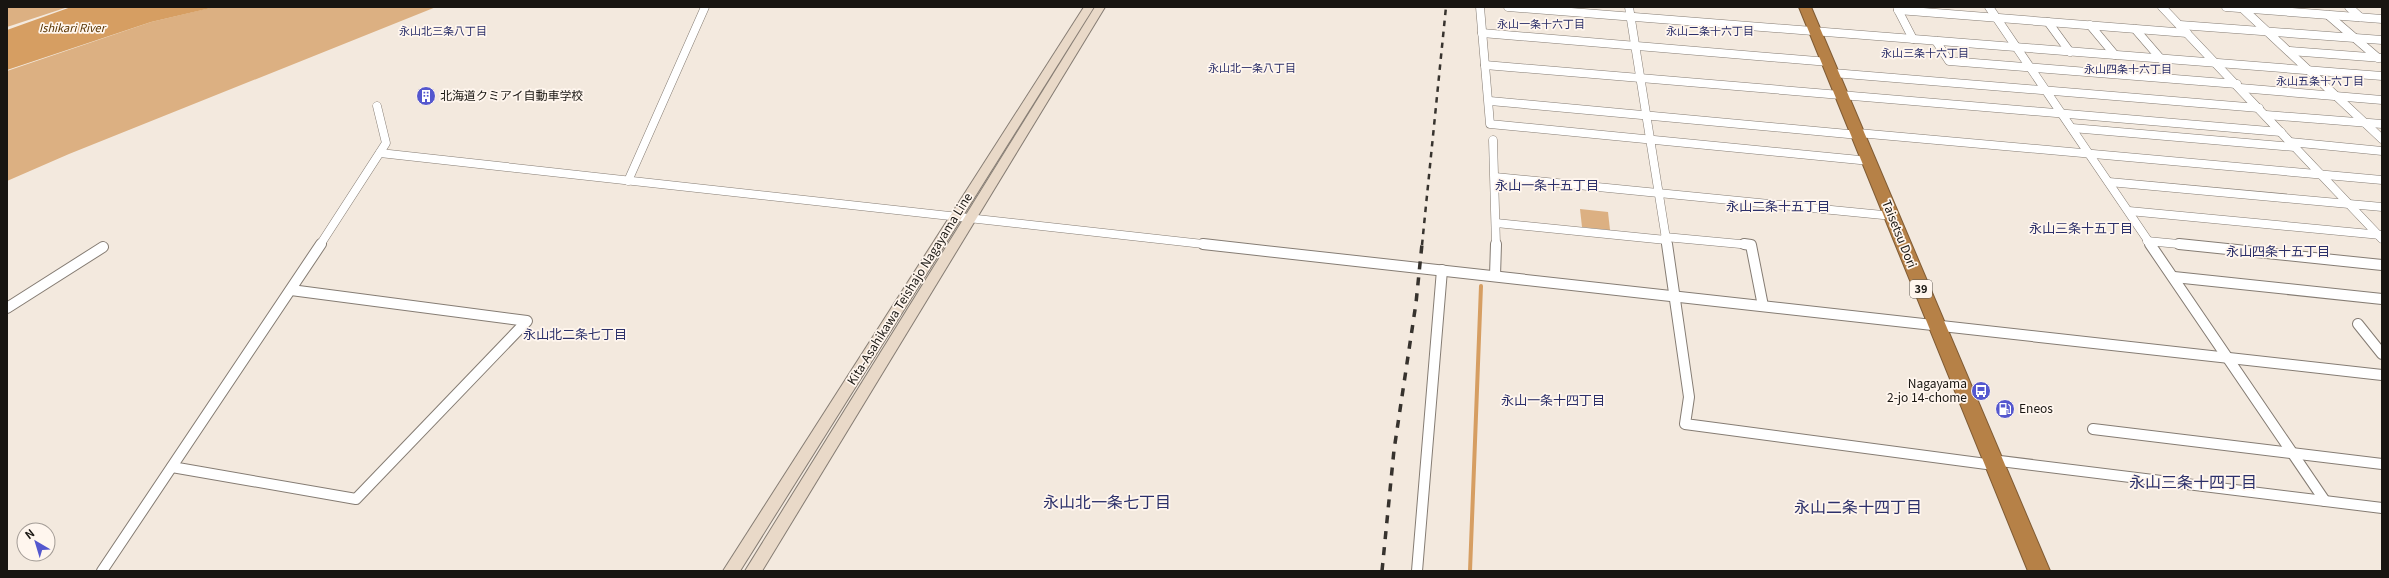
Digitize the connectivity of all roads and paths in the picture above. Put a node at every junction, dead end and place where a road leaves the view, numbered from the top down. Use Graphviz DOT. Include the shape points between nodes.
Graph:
graph roads {
  1 [pos="705,7"];
  2 [pos="1088,7"];
  3 [pos="1100,7"];
  4 [pos="1480,7"];
  5 [pos="1508,7"];
  6 [pos="1629,7"];
  7 [pos="1805,7"];
  8 [pos="1989,7"];
  9 [pos="2162,7"];
  10 [pos="2226,7"];
  11 [pos="2349,7"];
  12 [pos="2242,8"];
  13 [pos="2328,15"];
  14 [pos="1630,17"];
  15 [pos="2360,17"];
  16 [pos="1996,18"];
  17 [pos="2382,19"];
  18 [pos="2048,22"];
  19 [pos="2180,24"];
  20 [pos="2090,25"];
  21 [pos="2135,28"];
  22 [pos="1816,31"];
  23 [pos="2269,31"];
  24 [pos="1482,33"];
  25 [pos="2188,33"];
  26 [pos="2354,38"];
  27 [pos="1913,39"];
  28 [pos="2382,40"];
  29 [pos="1936,41"];
  30 [pos="1634,46"];
  31 [pos="2017,47"];
  32 [pos="2290,51"];
  33 [pos="2070,52"];
  34 [pos="2114,55"];
  35 [pos="2161,59"];
  36 [pos="2380,59"];
  37 [pos="2216,63"];
  38 [pos="1485,64"];
  39 [pos="1830,68"];
  40 [pos="2031,68"];
  41 [pos="2311,71"];
  42 [pos="2382,76"];
  43 [pos="1639,78"];
  44 [pos="2238,86"];
  45 [pos="2046,91"];
  46 [pos="1842,95"];
  47 [pos="2337,96"];
  48 [pos="2382,100"];
  49 [pos="1490,101"];
  50 [pos="376,106"];
  51 [pos="2260,108"];
  52 [pos="2063,113"];
  53 [pos="1644,115"];
  54 [pos="2266,115"];
  55 [pos="2366,123"];
  56 [pos="2382,124"];
  57 [pos="2072,128"];
  58 [pos="2281,132"];
  59 [pos="1859,134"];
  60 [pos="1649,139"];
  61 [pos="2382,139"];
  62 [pos="1493,140"];
  63 [pos="2292,145"];
  64 [pos="2382,150"];
  65 [pos="380,153"];
  66 [pos="2088,154"];
  67 [pos="1870,161"];
  68 [pos="2320,174"];
  69 [pos="1495,177"];
  70 [pos="2382,180"];
  71 [pos="628,181"];
  72 [pos="2109,182"];
  73 [pos="1658,194"];
  74 [pos="2349,204"];
  75 [pos="2382,207"];
  76 [pos="2128,210"];
  77 [pos="956,216"];
  78 [pos="1893,216"];
  79 [pos="970,218"];
  80 [pos="1496,223"];
  81 [pos="2381,237"];
  82 [pos="1666,238"];
  83 [pos="2147,241"];
  84 [pos="103,247"];
  85 [pos="2382,265"];
  86 [pos="1442,270"];
  87 [pos="1495,276"];
  88 [pos="2174,277"];
  89 [pos="291,290"];
  90 [pos="1676,296"];
  91 [pos="2382,299"];
  92 [pos="1763,306"];
  93 [pos="7,308"];
  94 [pos="2358,324"];
  95 [pos="1936,326"];
  96 [pos="2382,354"];
  97 [pos="2228,358"];
  98 [pos="2382,375"];
  99 [pos="2093,429"];
  100 [pos="2294,454"];
  101 [pos="1993,462"];
  102 [pos="2382,464"];
  103 [pos="172,467"];
  104 [pos="2325,500"];
  105 [pos="2382,508"];
  106 [pos="102,571"];
  107 [pos="732,571"];
  108 [pos="753,571"];
  109 [pos="1417,571"];
  110 [pos="2039,571"];
  1 -- 71 [label="street"];
  2 -- 77 [label="main road, Kita-Asahikawa Teishajo Nagayama Line"];
  3 -- 79 [label="main road, Kita-Asahikawa Teishajo Nagayama Line"];
  4 -- 24 [label="street"];
  5 -- 14 [label="street"];
  6 -- 14 [label="street"];
  7 -- 22 [label="highway, Taisetsu Dori / 39"];
  8 -- 16 [label="street"];
  9 -- 19 [label="street"];
  10 -- 12 [label="street"];
  11 -- 15 [label="street"];
  12 -- 13 [label="street"];
  12 -- 23 [label="street"];
  13 -- 15 [label="street"];
  13 -- 26 [label="street"];
  14 -- 22 [label="street"];
  14 -- 30 [label="street"];
  15 -- 17 [label="street"];
  16 -- 18 [label="street"];
  16 -- 27 [label="street" via="1898,10"];
  16 -- 31 [label="street"];
  18 -- 20 [label="street"];
  18 -- 33 [label="street"];
  19 -- 23 [label="street"];
  19 -- 25 [label="street"];
  20 -- 21 [label="street"];
  20 -- 34 [label="street"];
  21 -- 25 [label="street"];
  21 -- 35 [label="street"];
  22 -- 27 [label="street"];
  22 -- 39 [label="highway, Taisetsu Dori / 39"];
  23 -- 26 [label="street"];
  23 -- 32 [label="street"];
  24 -- 30 [label="street"];
  24 -- 38 [label="street"];
  25 -- 37 [label="street"];
  26 -- 28 [label="street"];
  26 -- 36 [label="street"];
  27 -- 29 [label="street"];
  29 -- 31 [label="street"];
  29 -- 40 [label="street" via="1949,61"];
  30 -- 39 [label="street"];
  30 -- 43 [label="street"];
  31 -- 33 [label="street"];
  31 -- 40 [label="street"];
  32 -- 36 [label="street"];
  32 -- 41 [label="street"];
  33 -- 34 [label="street"];
  34 -- 35 [label="street"];
  35 -- 37 [label="street"];
  37 -- 41 [label="street"];
  37 -- 44 [label="street"];
  38 -- 43 [label="street"];
  38 -- 49 [label="street"];
  39 -- 45 [label="street"];
  39 -- 46 [label="highway, Taisetsu Dori / 39"];
  40 -- 44 [label="street"];
  40 -- 45 [label="street"];
  41 -- 42 [label="street"];
  41 -- 47 [label="street"];
  43 -- 46 [label="street"];
  43 -- 53 [label="street"];
  44 -- 47 [label="street"];
  44 -- 51 [label="street"];
  45 -- 51 [label="street"];
  45 -- 52 [label="street"];
  46 -- 52 [label="street"];
  46 -- 59 [label="highway, Taisetsu Dori / 39"];
  47 -- 48 [label="street"];
  47 -- 55 [label="street"];
  49 -- 53 [label="street"];
  49 -- 60 [label="street" via="1490,124"];
  50 -- 65 [label="street" via="386,143"];
  51 -- 54 [label="street"];
  52 -- 57 [label="street"];
  52 -- 58 [label="street"];
  53 -- 59 [label="street"];
  53 -- 60 [label="street"];
  54 -- 55 [label="street"];
  54 -- 58 [label="street"];
  55 -- 56 [label="street"];
  55 -- 61 [label="street"];
  57 -- 63 [label="street"];
  57 -- 66 [label="street"];
  58 -- 63 [label="street"];
  59 -- 66 [label="street"];
  59 -- 67 [label="highway, Taisetsu Dori / 39"];
  60 -- 67 [label="street"];
  60 -- 73 [label="street"];
  62 -- 69 [label="street"];
  63 -- 64 [label="street"];
  63 -- 68 [label="street"];
  65 -- 71 [label="street"];
  65 -- 89 [label="street"];
  66 -- 68 [label="street"];
  66 -- 72 [label="street"];
  67 -- 78 [label="highway, Taisetsu Dori / 39"];
  68 -- 70 [label="street"];
  68 -- 74 [label="street"];
  69 -- 73 [label="street"];
  69 -- 80 [label="street"];
  71 -- 77 [label="street"];
  72 -- 74 [label="street"];
  72 -- 76 [label="street"];
  73 -- 78 [label="street"];
  73 -- 82 [label="street"];
  74 -- 75 [label="street"];
  74 -- 81 [label="street"];
  76 -- 81 [label="street"];
  76 -- 83 [label="street"];
  77 -- 79 [label="street"];
  77 -- 107 [label="main road, Kita-Asahikawa Teishajo Nagayama Line"];
  78 -- 95 [label="highway, Taisetsu Dori / 39"];
  79 -- 86 [label="street"];
  79 -- 108 [label="main road, Kita-Asahikawa Teishajo Nagayama Line"];
  80 -- 82 [label="street"];
  80 -- 87 [label="street"];
  82 -- 90 [label="street"];
  82 -- 92 [label="street" via="1750,245"];
  83 -- 85 [label="street"];
  83 -- 88 [label="street"];
  84 -- 93 [label="street"];
  86 -- 87 [label="street"];
  86 -- 109 [label="street"];
  87 -- 90 [label="street"];
  88 -- 91 [label="street"];
  88 -- 97 [label="street"];
  89 -- 103 [label="street"];
  89 -- 103 [label="street" via="527,321 356,499"];
  90 -- 92 [label="street"];
  90 -- 101 [label="street" via="1689,397 1685,424"];
  92 -- 95 [label="street"];
  94 -- 96 [label="street"];
  95 -- 97 [label="street"];
  95 -- 101 [label="highway, Taisetsu Dori / 39"];
  97 -- 98 [label="street"];
  97 -- 100 [label="street"];
  99 -- 100 [label="street"];
  100 -- 102 [label="street"];
  100 -- 104 [label="street"];
  101 -- 104 [label="street"];
  101 -- 110 [label="highway, Taisetsu Dori / 39"];
  103 -- 106 [label="street"];
  104 -- 105 [label="street"];
}
